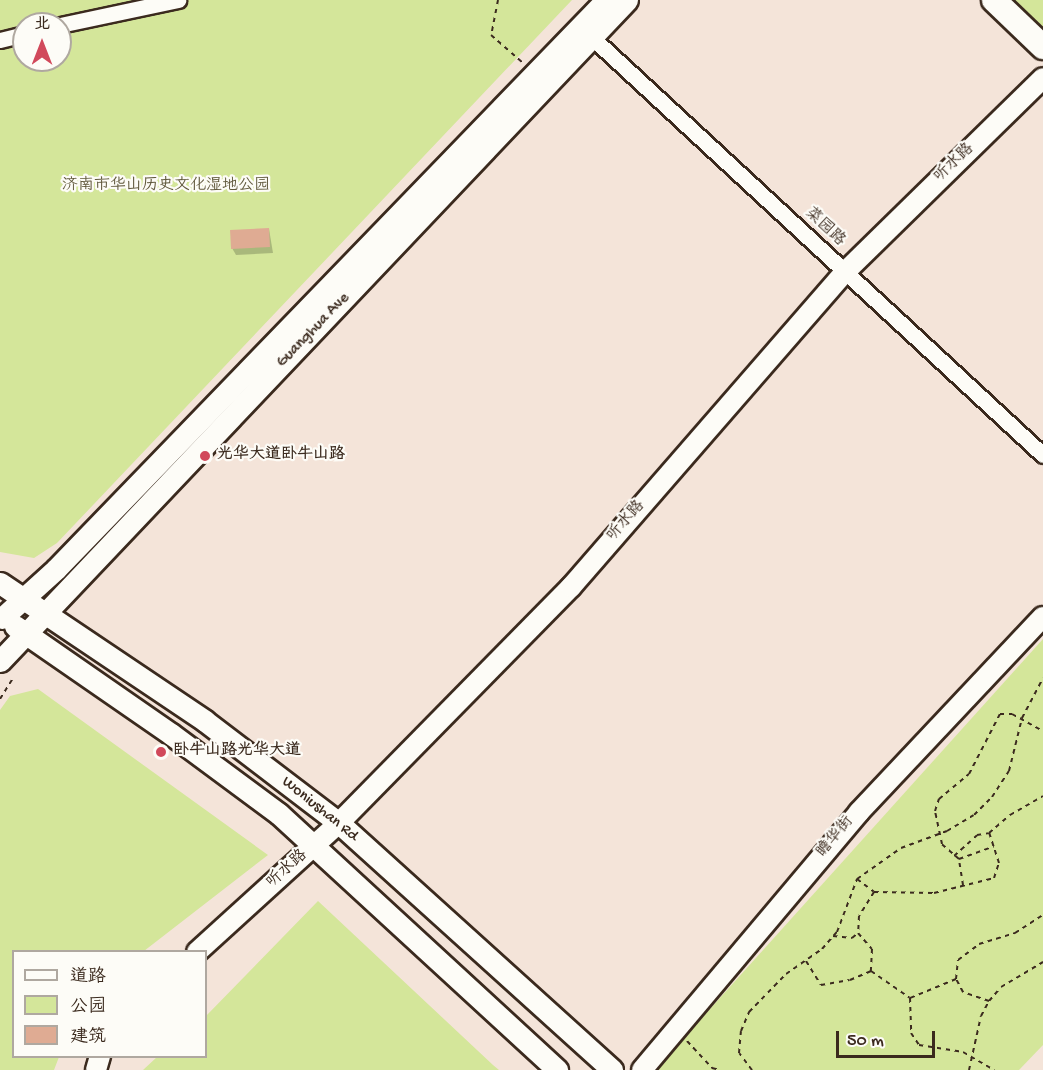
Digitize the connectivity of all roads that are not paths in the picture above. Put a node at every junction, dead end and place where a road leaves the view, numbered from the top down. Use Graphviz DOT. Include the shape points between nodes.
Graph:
graph roads {
  1 [pos="178,0"];
  2 [pos="606,0"];
  3 [pos="627,0"];
  4 [pos="994,0"];
  5 [pos="72,22"];
  6 [pos="586,32"];
  7 [pos="1043,47"];
  8 [pos="1043,78"];
  9 [pos="845,272"];
  10 [pos="1043,455"];
  11 [pos="0,583"];
  12 [pos="22,597"];
  13 [pos="48,612"];
  14 [pos="1,617"];
  15 [pos="1043,617"];
  16 [pos="26,633"];
  17 [pos="0,661"];
  18 [pos="339,823"];
  19 [pos="315,846"];
  20 [pos="198,950"];
  21 [pos="557,1070"];
  22 [pos="612,1070"];
  23 [pos="642,1070"];
  1 -- 5 [label="street"];
  2 -- 6 [label="main road, Guanghua Ave"];
  3 -- 6 [label="main road, Guanghua Ave"];
  4 -- 7 [label="main road"];
  6 -- 9 [label="street, 菜园路"];
  6 -- 12 [label="main road, Guanghua Ave" via="528,77 52,573"];
  6 -- 13 [label="main road, Guanghua Ave"];
  8 -- 9 [label="street, 听水路"];
  9 -- 10 [label="street, 菜园路"];
  9 -- 18 [label="street, 听水路" via="571,587"];
  11 -- 12 [label="main road, Woniushan Rd"];
  12 -- 13 [label="main road, Woniushan Rd"];
  12 -- 14 [label="main road, Guanghua Ave"];
  13 -- 16 [label="main road, Guanghua Ave"];
  13 -- 18 [label="main road, Woniushan Rd" via="205,721"];
  14 -- 16 [label="main road"];
  15 -- 23 [label="street, 瞻华街" via="859,812"];
  16 -- 17 [label="main road, Guanghua Ave"];
  16 -- 19 [label="main road" via="171,734"];
  18 -- 19 [label="street, 听水路"];
  18 -- 22 [label="main road, Woniushan Rd"];
  19 -- 20 [label="street, 听水路"];
  19 -- 21 [label="main road"];
}
